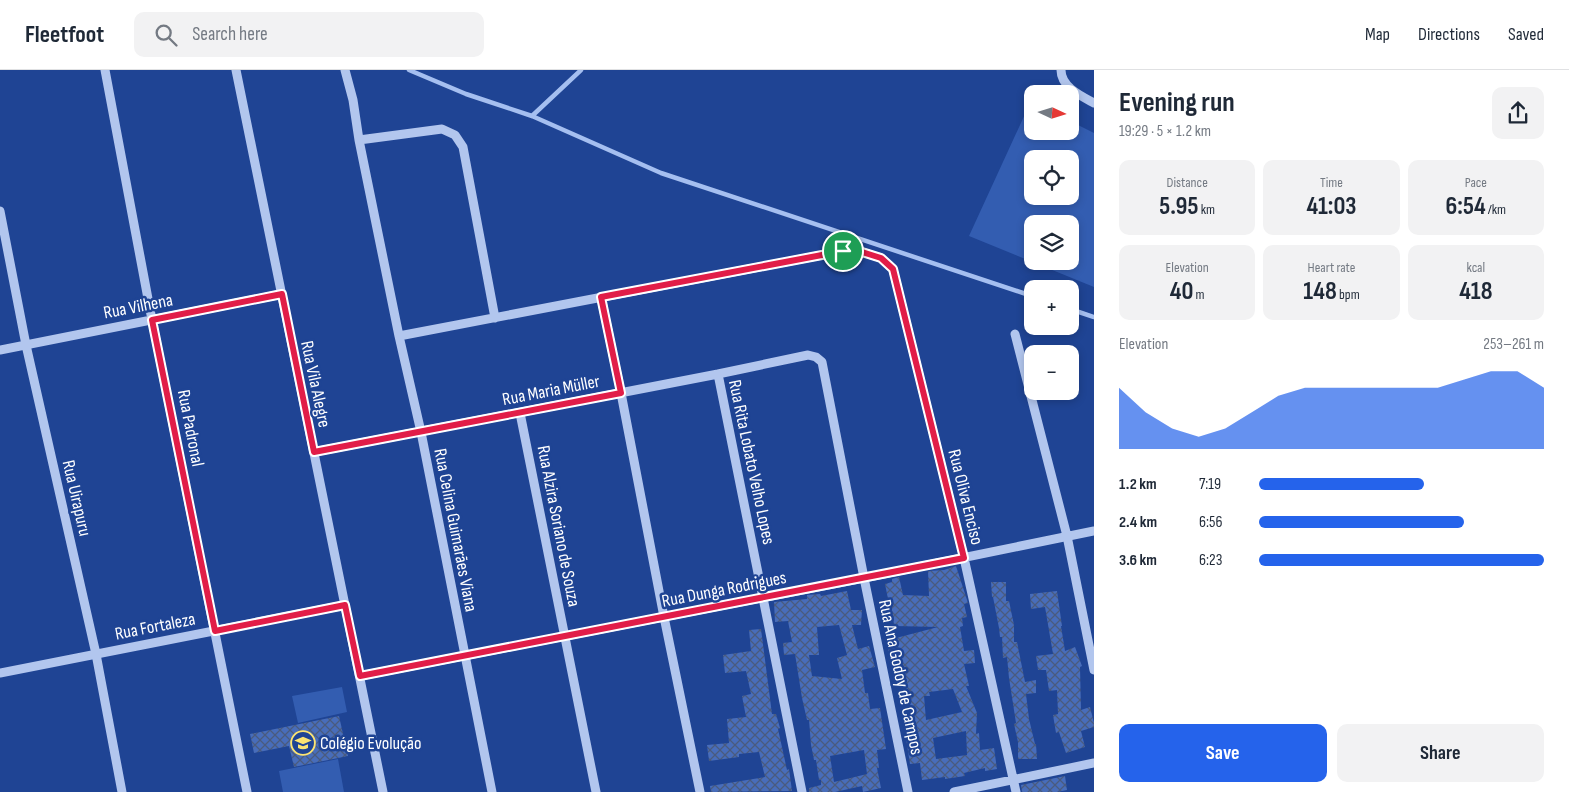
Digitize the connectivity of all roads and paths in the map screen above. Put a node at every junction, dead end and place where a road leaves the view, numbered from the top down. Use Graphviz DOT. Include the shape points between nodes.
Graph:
graph roads {
  1 [pos="106,70"];
  2 [pos="236,70"];
  3 [pos="345,70"];
  4 [pos="1061,70"];
  5 [pos="1094,103"];
  6 [pos="360,140"];
  7 [pos="0,211"];
  8 [pos="282,294"];
  9 [pos="601,297"];
  10 [pos="495,318"];
  11 [pos="152,320"];
  12 [pos="1015,334"];
  13 [pos="399,336"];
  14 [pos="26,345"];
  15 [pos="0,350"];
  16 [pos="822,362"];
  17 [pos="718,374"];
  18 [pos="621,393"];
  19 [pos="520,413"];
  20 [pos="420,432"];
  21 [pos="314,452"];
  22 [pos="1094,530"];
  23 [pos="1067,536"];
  24 [pos="964,558"];
  25 [pos="864,578"];
  26 [pos="764,598"];
  27 [pos="345,605"];
  28 [pos="664,617"];
  29 [pos="215,631"];
  30 [pos="564,637"];
  31 [pos="96,654"];
  32 [pos="464,656"];
  33 [pos="1094,670"];
  34 [pos="0,673"];
  35 [pos="360,676"];
  36 [pos="1094,763"];
  37 [pos="1014,780"];
  38 [pos="122,792"];
  39 [pos="247,792"];
  40 [pos="384,792"];
  41 [pos="492,792"];
  42 [pos="596,792"];
  43 [pos="700,792"];
  44 [pos="802,792"];
  45 [pos="908,792"];
  46 [pos="954,792"];
  47 [pos="1016,792"];
  1 -- 11 [label="street, Rua Padronal"];
  2 -- 8 [label="street, Rua Vila Alegre"];
  3 -- 6 [label="street, Rua Celina Guimarães Viana"];
  4 -- 5 [label="street" via="1062,79 1069,87"];
  6 -- 10 [label="street" via="442,129 455,135 464,146"];
  6 -- 13 [label="street, Rua Celina Guimarães Viana"];
  7 -- 14 [label="street, Rua Uirapuru"];
  8 -- 11 [label="street, Rua Vilhena"];
  8 -- 21 [label="street, Rua Vila Alegre"];
  9 -- 10 [label="street"];
  9 -- 18 [label="street"];
  9 -- 24 [label="street, Rua Oliva Enciso" via="843,251 881,258 893,269"];
  10 -- 13 [label="street"];
  11 -- 14 [label="street, Rua Vilhena"];
  11 -- 29 [label="street, Rua Padronal"];
  12 -- 23 [label="street"];
  13 -- 20 [label="street, Rua Celina Guimarães Viana"];
  14 -- 15 [label="street, Rua Vilhena"];
  14 -- 31 [label="street, Rua Uirapuru"];
  16 -- 17 [label="street, Rua Maria Müller" via="808,355"];
  16 -- 25 [label="street, Rua Ana Godoy de Campos"];
  17 -- 18 [label="street, Rua Maria Müller"];
  17 -- 26 [label="street, Rua Rita Lobato Velho Lopes"];
  18 -- 19 [label="street, Rua Maria Müller"];
  18 -- 28 [label="street"];
  19 -- 20 [label="street, Rua Maria Müller"];
  19 -- 30 [label="street, Rua Alzira Soriano de Souza"];
  20 -- 21 [label="street, Rua Maria Müller"];
  20 -- 32 [label="street, Rua Celina Guimarães Viana"];
  21 -- 27 [label="street, Rua Vila Alegre"];
  22 -- 23 [label="street, Rua Dunga Rodrigues"];
  23 -- 24 [label="street, Rua Dunga Rodrigues"];
  23 -- 33 [label="street"];
  24 -- 25 [label="street, Rua Dunga Rodrigues"];
  24 -- 37 [label="street, Rua Oliva Enciso"];
  25 -- 26 [label="street, Rua Dunga Rodrigues"];
  25 -- 45 [label="street, Rua Ana Godoy de Campos"];
  26 -- 28 [label="street, Rua Dunga Rodrigues"];
  26 -- 44 [label="street, Rua Rita Lobato Velho Lopes"];
  27 -- 29 [label="street, Rua Fortaleza"];
  27 -- 35 [label="street, Rua Vila Alegre"];
  28 -- 30 [label="street, Rua Dunga Rodrigues"];
  28 -- 43 [label="street"];
  29 -- 31 [label="street, Rua Fortaleza"];
  29 -- 39 [label="street, Rua Padronal"];
  30 -- 32 [label="street, Rua Dunga Rodrigues"];
  30 -- 42 [label="street, Rua Alzira Soriano de Souza"];
  31 -- 34 [label="street, Rua Fortaleza"];
  31 -- 38 [label="street, Rua Uirapuru"];
  32 -- 35 [label="street, Rua Dunga Rodrigues"];
  32 -- 41 [label="street, Rua Celina Guimarães Viana"];
  35 -- 40 [label="street, Rua Vila Alegre"];
  36 -- 37 [label="street"];
  37 -- 46 [label="street"];
  37 -- 47 [label="street, Rua Oliva Enciso"];
}
